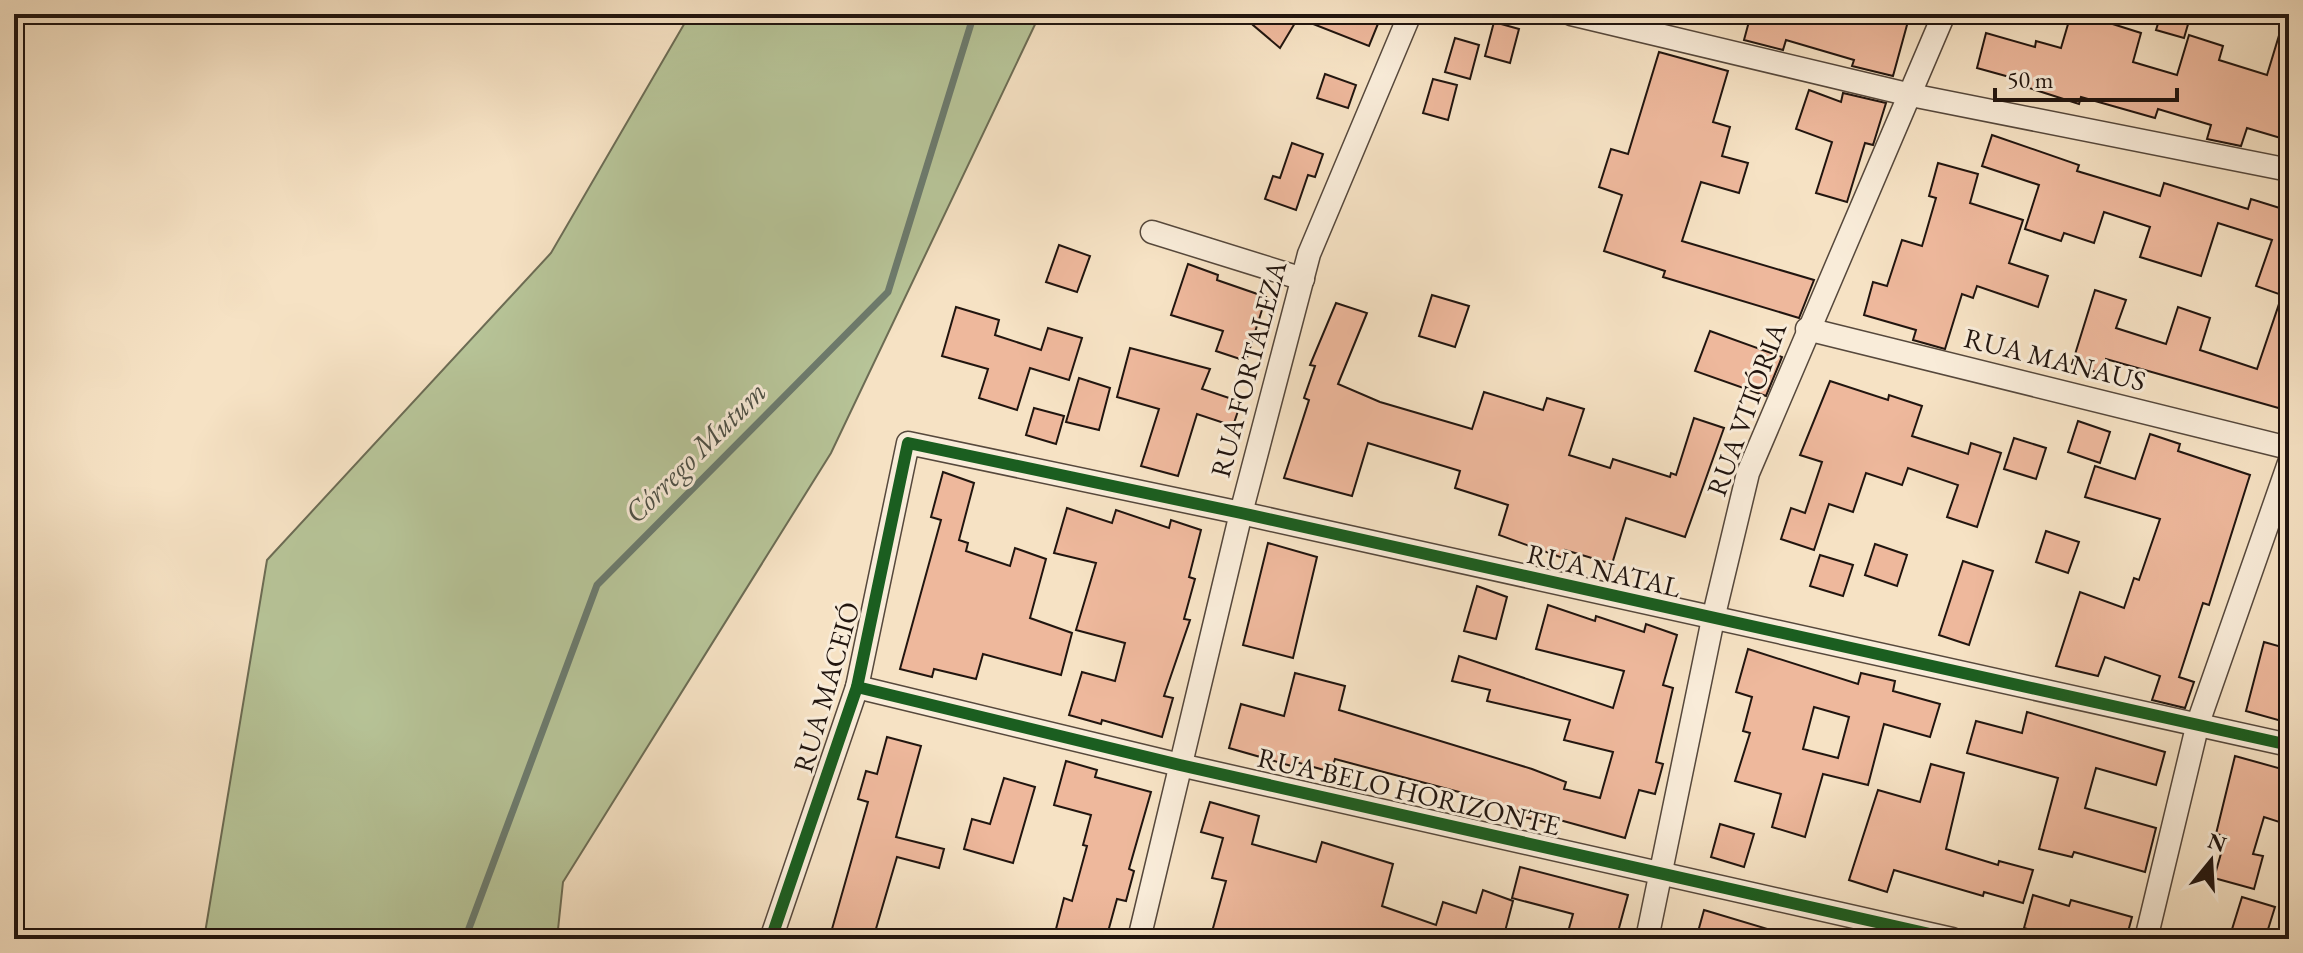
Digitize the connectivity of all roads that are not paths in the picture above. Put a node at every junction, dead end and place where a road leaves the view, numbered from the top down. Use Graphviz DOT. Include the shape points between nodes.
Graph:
graph roads {
  1 [pos="1410,14"];
  2 [pos="1571,14"];
  3 [pos="1944,14"];
  4 [pos="1911,95"];
  5 [pos="2289,170"];
  6 [pos="1152,232"];
  7 [pos="1303,279"];
  8 [pos="1807,329"];
  9 [pos="908,443"];
  10 [pos="2289,448"];
  11 [pos="2289,463"];
  12 [pos="1241,513"];
  13 [pos="1713,619"];
  14 [pos="857,687"];
  15 [pos="2198,723"];
  16 [pos="2289,745"];
  17 [pos="1180,765"];
  18 [pos="1662,872"];
  19 [pos="771,939"];
  20 [pos="1139,939"];
  21 [pos="1647,939"];
  22 [pos="1952,939"];
  23 [pos="2146,939"];
  1 -- 7 [label="street, RUA FORTALEZA"];
  2 -- 4 [label="street"];
  3 -- 4 [label="street, RUA VITÓRIA"];
  4 -- 5 [label="street"];
  4 -- 8 [label="street, RUA VITÓRIA"];
  6 -- 7 [label="street"];
  7 -- 12 [label="street, RUA FORTALEZA"];
  8 -- 10 [label="street, RUA MANAUS"];
  8 -- 13 [label="street, RUA VITÓRIA" via="1748,473"];
  9 -- 12 [label="street, RUA NATAL"];
  9 -- 14 [label="street, RUA MACEIÓ"];
  11 -- 15 [label="street"];
  12 -- 13 [label="street, RUA NATAL"];
  12 -- 17 [label="street, RUA FORTALEZA"];
  13 -- 15 [label="street, RUA NATAL"];
  13 -- 18 [label="street, RUA VITÓRIA"];
  14 -- 17 [label="street, RUA BELO HORIZONTE"];
  14 -- 19 [label="street, RUA MACEIÓ"];
  15 -- 16 [label="street, RUA NATAL"];
  15 -- 23 [label="street"];
  17 -- 18 [label="street, RUA BELO HORIZONTE"];
  17 -- 20 [label="street, RUA FORTALEZA"];
  18 -- 21 [label="street, RUA VITÓRIA"];
  18 -- 22 [label="street, RUA BELO HORIZONTE"];
}
